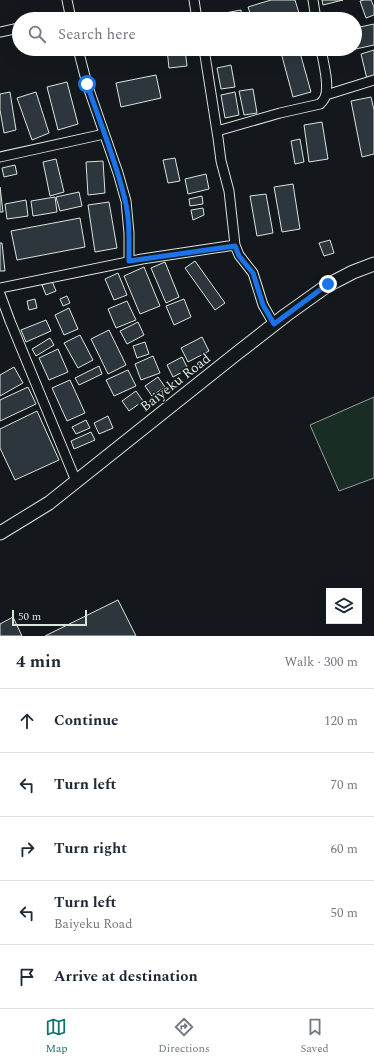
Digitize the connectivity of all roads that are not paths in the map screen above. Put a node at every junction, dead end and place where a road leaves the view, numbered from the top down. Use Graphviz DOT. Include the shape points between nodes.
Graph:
graph roads {
  1 [pos="67,0"];
  2 [pos="194,0"];
  3 [pos="313,0"];
  4 [pos="68,12"];
  5 [pos="196,12"];
  6 [pos="315,12"];
  7 [pos="12,29"];
  8 [pos="0,32"];
  9 [pos="80,56"];
  10 [pos="205,56"];
  11 [pos="322,56"];
  12 [pos="374,80"];
  13 [pos="326,95"];
  14 [pos="217,131"];
  15 [pos="104,134"];
  16 [pos="0,157"];
  17 [pos="235,246"];
  18 [pos="129,261"];
  19 [pos="374,264"];
  20 [pos="0,288"];
  21 [pos="0,294"];
  22 [pos="274,324"];
  23 [pos="76,481"];
  24 [pos="0,533"];
  1 -- 4 [label="street"];
  2 -- 5 [label="street"];
  3 -- 6 [label="street"];
  7 -- 8 [label="street"];
  9 -- 15 [label="street"];
  10 -- 14 [label="street"];
  11 -- 13 [label="street"];
  12 -- 13 [label="street"];
  13 -- 14 [label="street" via="320,104"];
  14 -- 17 [label="street" via="229,191"];
  15 -- 16 [label="street"];
  15 -- 18 [label="street" via="126,201"];
  17 -- 18 [label="street"];
  17 -- 22 [label="street" via="239,256 253,273 263,305"];
  18 -- 20 [label="street"];
  19 -- 22 [label="main road, Baiyeku Road" via="328,284"];
  21 -- 23 [label="street"];
  22 -- 23 [label="main road, Baiyeku Road"];
  23 -- 24 [label="main road, Baiyeku Road" via="49,503"];
}
